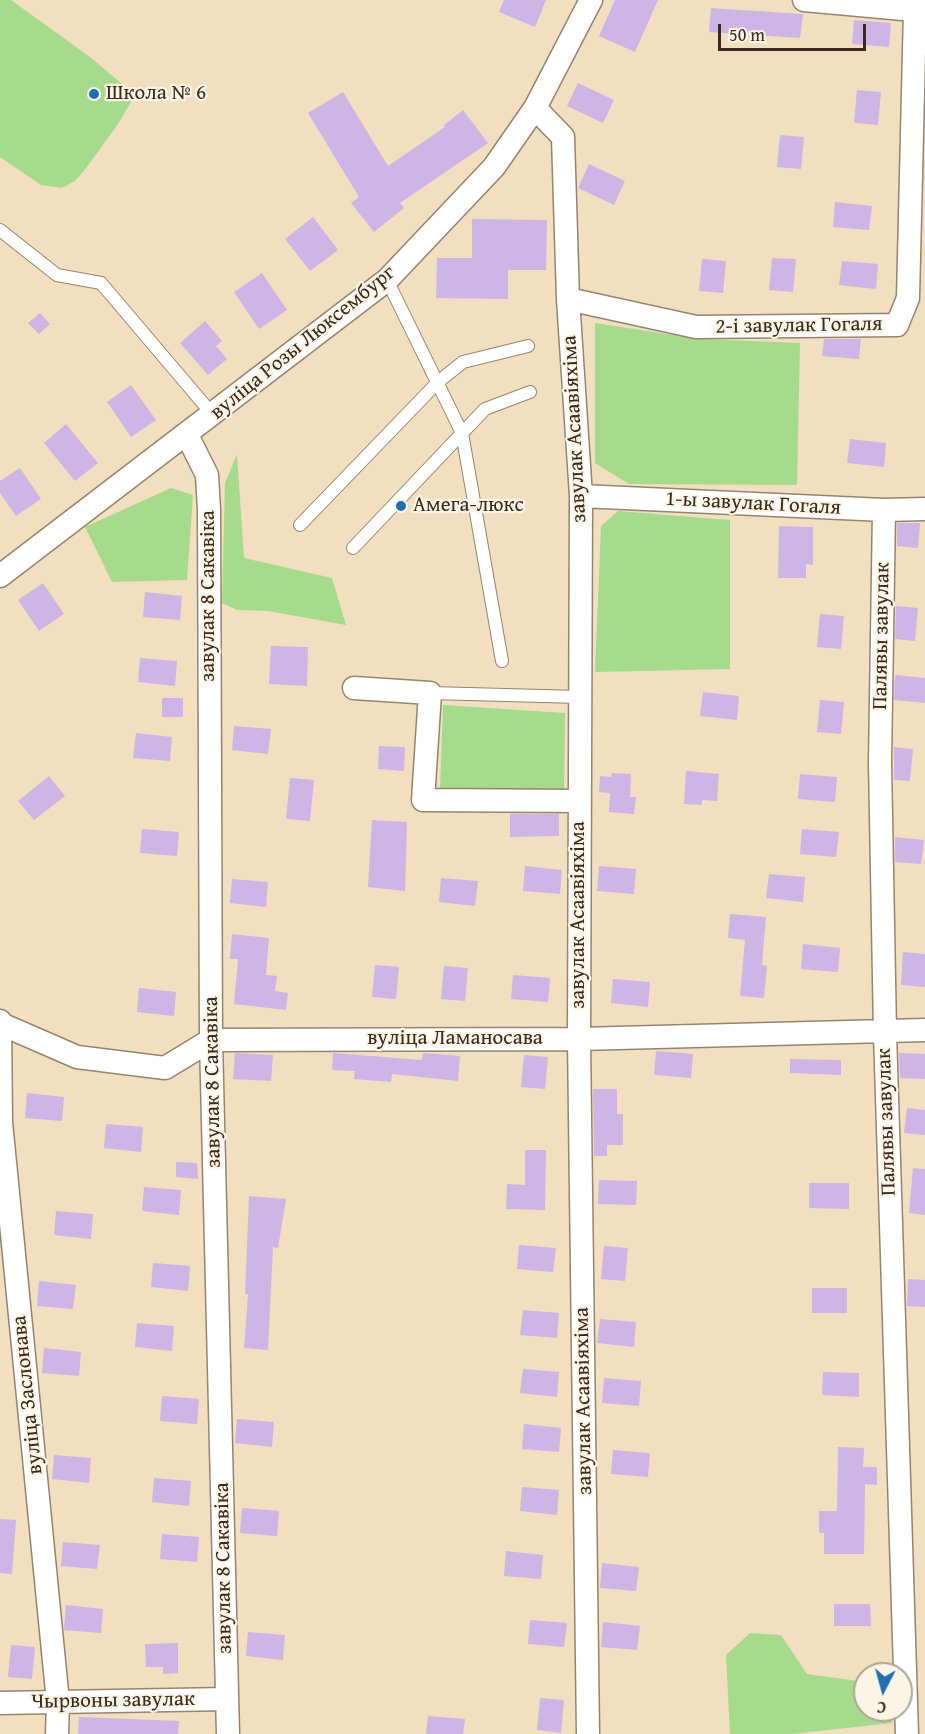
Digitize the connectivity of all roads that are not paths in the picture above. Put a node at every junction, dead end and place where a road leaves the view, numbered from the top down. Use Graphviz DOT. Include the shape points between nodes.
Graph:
graph roads {
  1 [pos="591,0"];
  2 [pos="804,0"];
  3 [pos="920,10"];
  4 [pos="535,108"];
  5 [pos="0,230"];
  6 [pos="387,280"];
  7 [pos="568,299"];
  8 [pos="528,346"];
  9 [pos="438,382"];
  10 [pos="530,392"];
  11 [pos="213,415"];
  12 [pos="462,433"];
  13 [pos="188,435"];
  14 [pos="581,496"];
  15 [pos="925,509"];
  16 [pos="884,510"];
  17 [pos="300,525"];
  18 [pos="353,548"];
  19 [pos="0,576"];
  20 [pos="502,661"];
  21 [pos="354,688"];
  22 [pos="429,693"];
  23 [pos="580,698"];
  24 [pos="579,801"];
  25 [pos="0,1023"];
  26 [pos="925,1030"];
  27 [pos="885,1033"];
  28 [pos="579,1039"];
  29 [pos="211,1040"];
  30 [pos="227,1699"];
  31 [pos="58,1702"];
  32 [pos="0,1703"];
  33 [pos="925,1733"];
  34 [pos="57,1734"];
  35 [pos="228,1734"];
  36 [pos="588,1734"];
  37 [pos="907,1734"];
  38 [pos="913,1734"];
  1 -- 4 [label="street, вуліца Розы Люксембург"];
  2 -- 3 [label="street"];
  3 -- 7 [label="street, 2-і завулак Гогаля" via="908,298 897,325 696,327"];
  4 -- 6 [label="street, вуліца Розы Люксембург" via="494,167"];
  4 -- 7 [label="street, завулак Асаавіяхіма" via="563,137"];
  5 -- 11 [label="lane" via="57,274 101,283"];
  6 -- 9 [label="lane"];
  6 -- 11 [label="street, вуліца Розы Люксембург"];
  7 -- 14 [label="street, завулак Асаавіяхіма"];
  8 -- 9 [label="lane" via="464,362"];
  9 -- 12 [label="lane"];
  9 -- 17 [label="lane"];
  10 -- 12 [label="lane" via="485,409"];
  11 -- 13 [label="street, вуліца Розы Люксембург"];
  12 -- 18 [label="lane"];
  12 -- 20 [label="lane"];
  13 -- 19 [label="street, вуліца Розы Люксембург"];
  13 -- 29 [label="street, завулак 8 Сакавіка" via="207,475 210,510"];
  14 -- 16 [label="street, 1-ы завулак Гогаля"];
  14 -- 23 [label="street, завулак Асаавіяхіма"];
  15 -- 16 [label="street, 1-ы завулак Гогаля"];
  16 -- 27 [label="street, Палявы завулак" via="879,762"];
  21 -- 22 [label="street"];
  22 -- 23 [label="lane"];
  22 -- 24 [label="street" via="423,800"];
  23 -- 24 [label="street, завулак Асаавіяхіма"];
  24 -- 28 [label="street, завулак Асаавіяхіма"];
  25 -- 29 [label="street" via="77,1057 165,1068"];
  25 -- 31 [label="street, вуліца Заслонава" via="1,1122"];
  26 -- 27 [label="street, вуліца Ламаносава"];
  27 -- 28 [label="street, вуліца Ламаносава"];
  27 -- 37 [label="street, Палявы завулак"];
  28 -- 29 [label="street, вуліца Ламаносава"];
  28 -- 36 [label="street, завулак Асаавіяхіма"];
  29 -- 30 [label="street, завулак 8 Сакавіка"];
  30 -- 31 [label="street, Чырвоны завулак"];
  30 -- 35 [label="street, завулак 8 Сакавіка"];
  31 -- 32 [label="street, Чырвоны завулак"];
  31 -- 34 [label="street, вуліца Заслонава"];
  33 -- 38 [label="street"];
}
